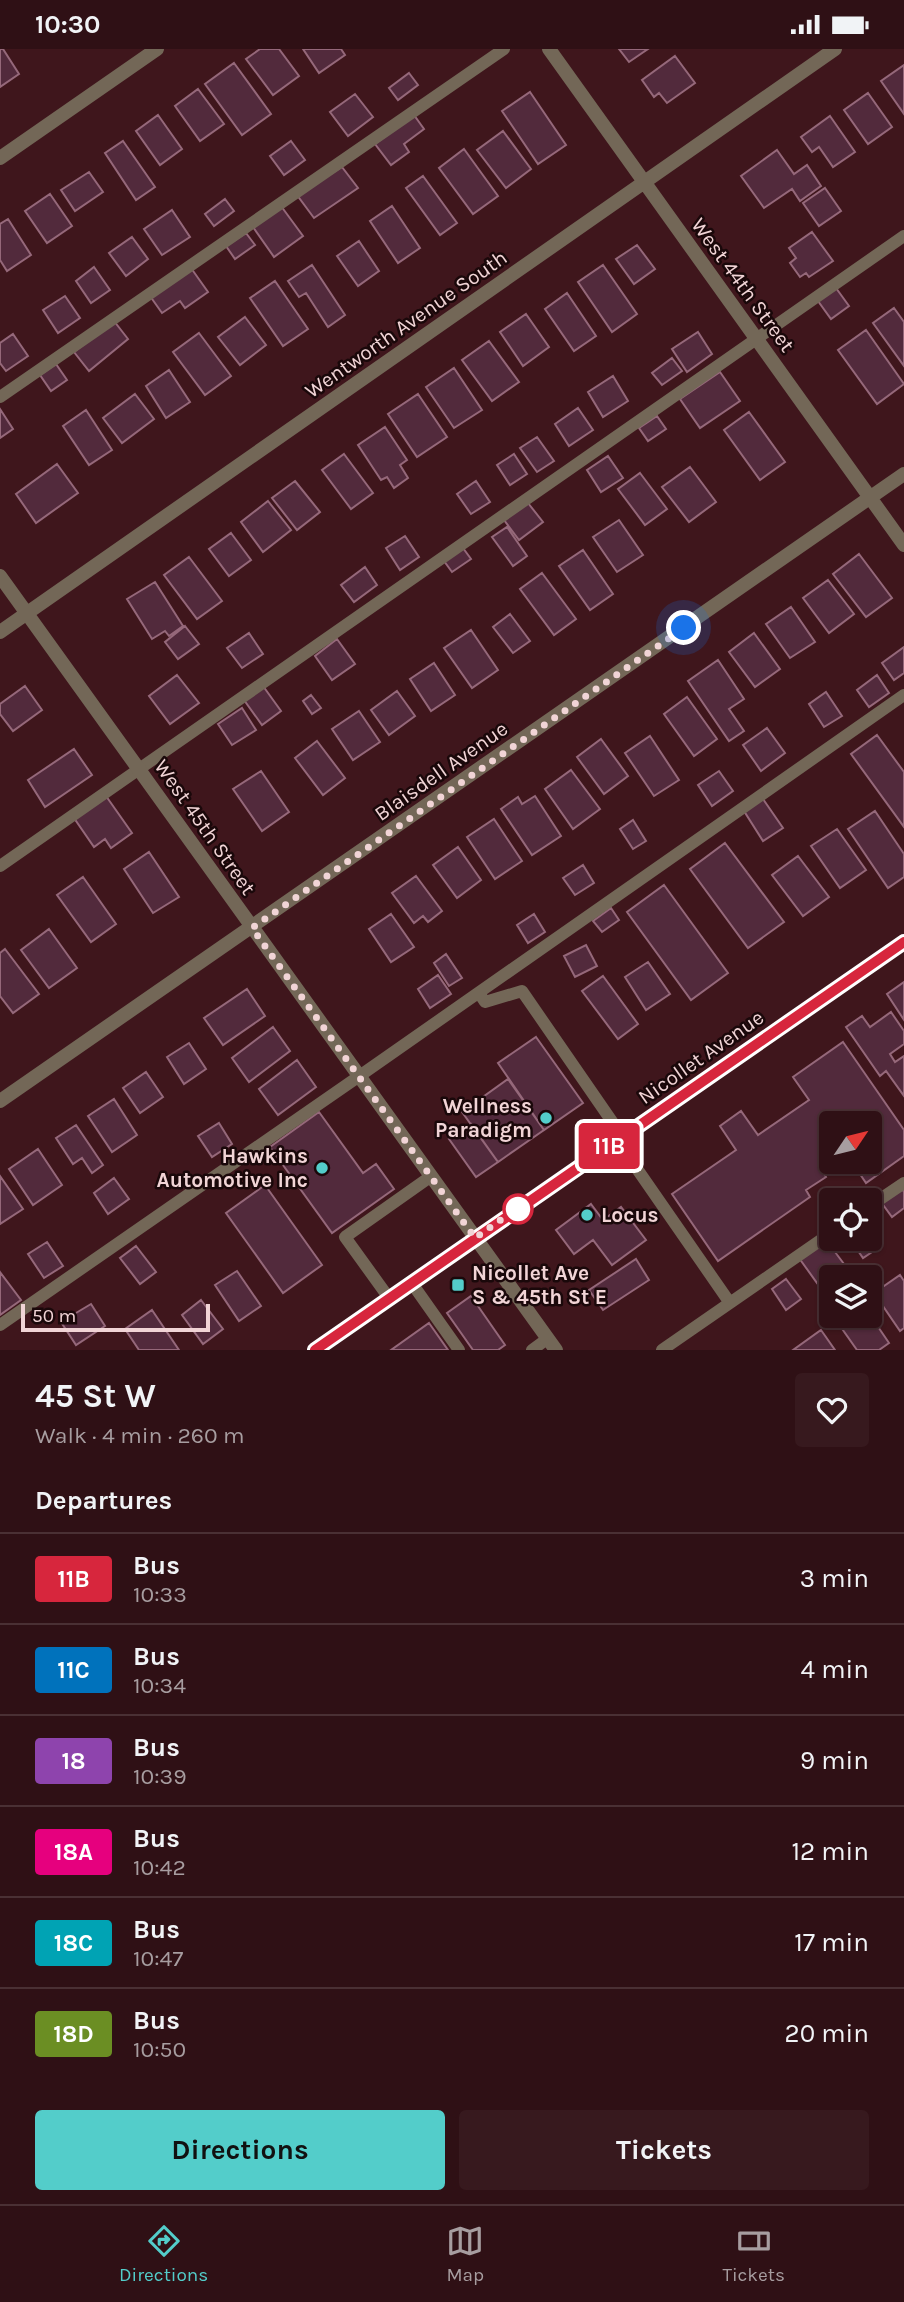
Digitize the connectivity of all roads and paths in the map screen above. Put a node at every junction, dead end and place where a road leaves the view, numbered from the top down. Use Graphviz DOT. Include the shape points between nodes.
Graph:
graph roads {
  1 [pos="157,49"];
  2 [pos="504,49"];
  3 [pos="549,49"];
  4 [pos="835,49"];
  5 [pos="0,158"];
  6 [pos="644,183"];
  7 [pos="904,236"];
  8 [pos="757,339"];
  9 [pos="0,397"];
  10 [pos="904,474"];
  11 [pos="870,498"];
  12 [pos="904,545"];
  13 [pos="0,576"];
  14 [pos="27,613"];
  15 [pos="0,632"];
  16 [pos="904,695"];
  17 [pos="139,770"];
  18 [pos="0,866"];
  19 [pos="252,928"];
  20 [pos="904,942"];
  21 [pos="479,993"];
  22 [pos="358,1077"];
  23 [pos="0,1101"];
  24 [pos="619,1138"];
  25 [pos="430,1177"];
  26 [pos="904,1183"];
  27 [pos="882,1198"];
  28 [pos="475,1238"];
  29 [pos="819,1241"];
  30 [pos="411,1282"];
  31 [pos="389,1298"];
  32 [pos="730,1303"];
  33 [pos="0,1325"];
  34 [pos="552,1344"];
  35 [pos="315,1350"];
  36 [pos="459,1350"];
  37 [pos="532,1350"];
  38 [pos="662,1350"];
  1 -- 5 [label="street"];
  2 -- 9 [label="lane"];
  3 -- 6 [label="street, West 44th Street"];
  4 -- 6 [label="street, Wentworth Avenue South"];
  6 -- 8 [label="street, West 44th Street"];
  6 -- 14 [label="street, Wentworth Avenue South"];
  7 -- 8 [label="lane"];
  8 -- 11 [label="street, West 44th Street"];
  8 -- 17 [label="lane"];
  10 -- 11 [label="street, Blaisdell Avenue"];
  11 -- 12 [label="street, West 44th Street"];
  11 -- 19 [label="street, Blaisdell Avenue"];
  13 -- 14 [label="street, West 45th Street"];
  14 -- 15 [label="street, Wentworth Avenue South"];
  14 -- 17 [label="street, West 45th Street"];
  16 -- 21 [label="lane"];
  17 -- 18 [label="lane"];
  17 -- 19 [label="street, West 45th Street"];
  19 -- 22 [label="street, West 45th Street"];
  19 -- 23 [label="street, Blaisdell Avenue"];
  20 -- 24 [label="main road, Nicollet Avenue"];
  21 -- 22 [label="lane"];
  21 -- 24 [label="lane" via="485,1002 522,991"];
  22 -- 25 [label="street, West 45th Street"];
  22 -- 33 [label="lane"];
  24 -- 28 [label="main road, Nicollet Avenue"];
  24 -- 32 [label="lane"];
  25 -- 28 [label="street, West 45th Street"];
  25 -- 31 [label="lane" via="345,1237"];
  26 -- 27 [label="lane"];
  28 -- 30 [label="main road, Nicollet Avenue"];
  28 -- 34 [label="street, West 45th Street"];
  29 -- 32 [label="lane"];
  30 -- 31 [label="main road, Nicollet Avenue"];
  30 -- 36 [label="lane"];
  31 -- 35 [label="main road, Nicollet Avenue"];
  32 -- 38 [label="lane"];
  34 -- 37 [label="lane"];
}
